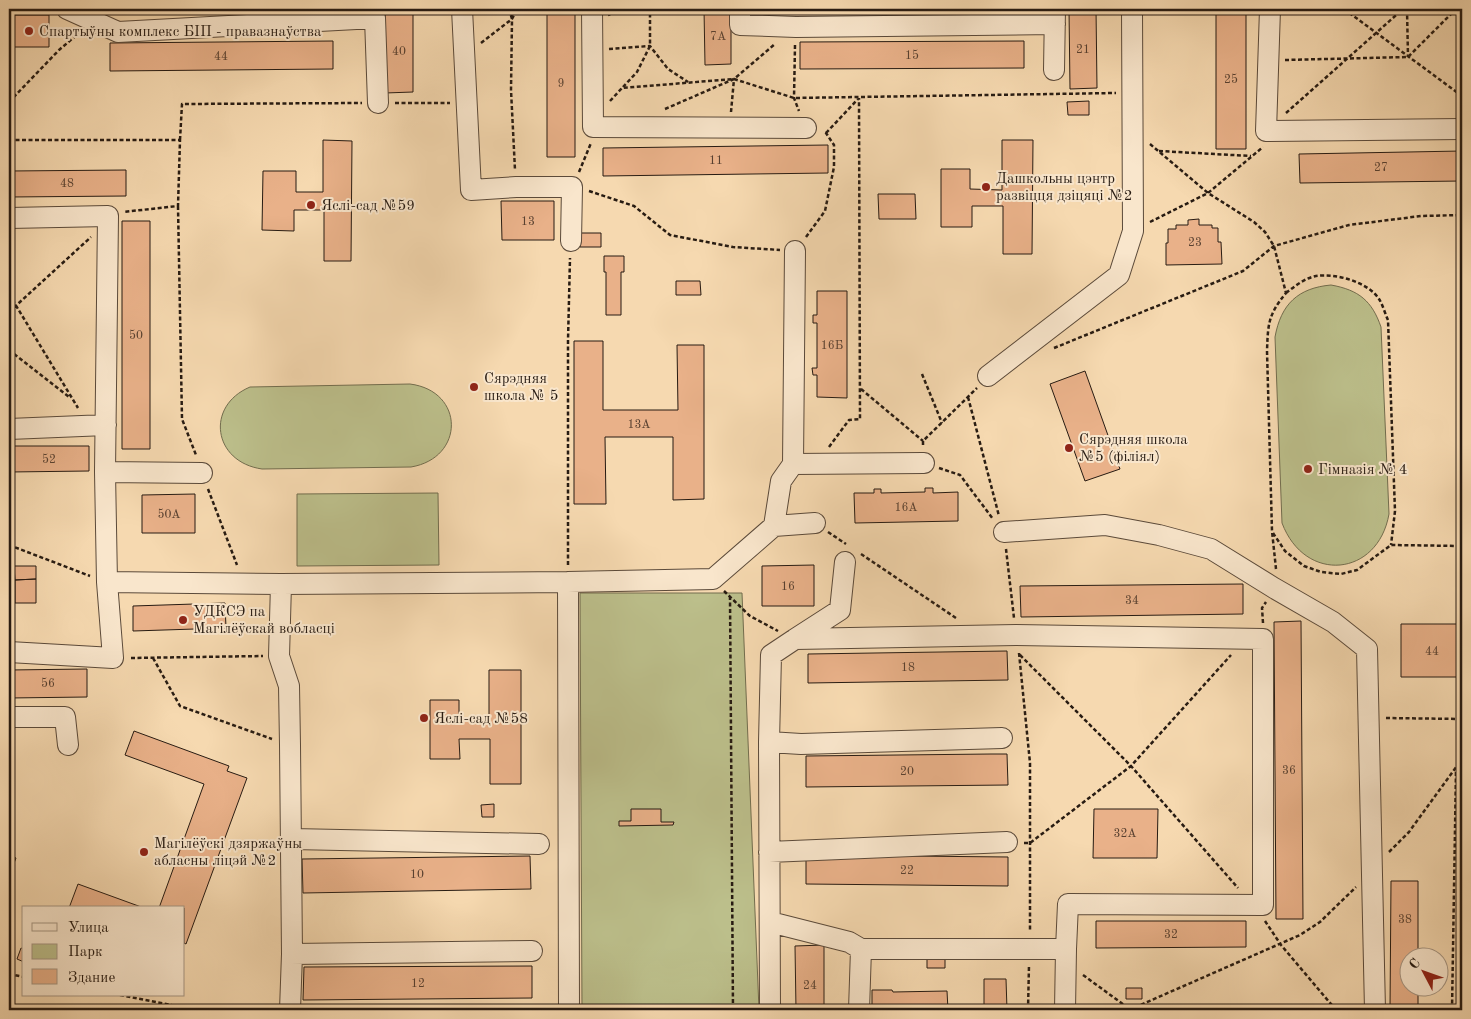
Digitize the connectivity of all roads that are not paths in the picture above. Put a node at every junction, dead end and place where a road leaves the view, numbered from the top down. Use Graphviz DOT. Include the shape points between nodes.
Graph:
graph roads {
  1 [pos="67,9"];
  2 [pos="462,9"];
  3 [pos="592,9"];
  4 [pos="740,9"];
  5 [pos="1132,9"];
  6 [pos="1270,9"];
  7 [pos="375,13"];
  8 [pos="1055,16"];
  9 [pos="1054,70"];
  10 [pos="378,103"];
  11 [pos="806,128"];
  12 [pos="1462,129"];
  13 [pos="9,218"];
  14 [pos="570,241"];
  15 [pos="796,251"];
  16 [pos="988,376"];
  17 [pos="98,426"];
  18 [pos="9,429"];
  19 [pos="924,462"];
  20 [pos="793,464"];
  21 [pos="105,472"];
  22 [pos="202,472"];
  23 [pos="815,523"];
  24 [pos="774,526"];
  25 [pos="1004,532"];
  26 [pos="849,552"];
  27 [pos="107,582"];
  28 [pos="568,582"];
  29 [pos="281,584"];
  30 [pos="794,639"];
  31 [pos="9,652"];
  32 [pos="9,717"];
  33 [pos="1002,738"];
  34 [pos="769,742"];
  35 [pos="68,745"];
  36 [pos="292,839"];
  37 [pos="1007,842"];
  38 [pos="539,844"];
  39 [pos="769,852"];
  40 [pos="770,922"];
  41 [pos="861,950"];
  42 [pos="532,951"];
  43 [pos="292,954"];
  44 [pos="1066,956"];
  45 [pos="290,1010"];
  46 [pos="569,1010"];
  47 [pos="770,1010"];
  48 [pos="859,1010"];
  49 [pos="1065,1010"];
  50 [pos="1375,1010"];
  1 -- 7 [label="lane" via="118,32"];
  2 -- 14 [label="lane" via="471,190 572,187"];
  3 -- 11 [label="lane" via="593,123"];
  4 -- 8 [label="lane" via="740,25 796,27"];
  5 -- 16 [label="lane" via="1132,231 1119,275"];
  6 -- 12 [label="lane" via="1269,60 1275,131"];
  7 -- 10 [label="lane"];
  8 -- 9 [label="lane"];
  13 -- 17 [label="lane" via="108,216"];
  15 -- 20 [label="lane"];
  17 -- 18 [label="lane"];
  17 -- 21 [label="lane"];
  19 -- 20 [label="lane"];
  20 -- 24 [label="lane" via="781,481"];
  21 -- 22 [label="lane"];
  21 -- 27 [label="lane"];
  23 -- 24 [label="lane"];
  24 -- 28 [label="lane" via="713,579"];
  25 -- 50 [label="lane" via="1105,525 1159,534 1211,549 1333,622 1367,648"];
  26 -- 30 [label="lane" via="840,610"];
  27 -- 29 [label="lane"];
  27 -- 31 [label="lane" via="113,658"];
  28 -- 29 [label="lane"];
  28 -- 46 [label="lane"];
  29 -- 36 [label="lane" via="279,656 289,686"];
  30 -- 34 [label="lane" via="771,655"];
  30 -- 44 [label="lane" via="1018,644 1254,639 1263,905 1068,904"];
  32 -- 35 [label="lane" via="65,717"];
  33 -- 34 [label="lane" via="801,744"];
  34 -- 39 [label="lane"];
  36 -- 38 [label="lane"];
  36 -- 43 [label="lane"];
  37 -- 39 [label="lane"];
  39 -- 40 [label="lane"];
  40 -- 41 [label="lane" via="849,942"];
  40 -- 47 [label="lane"];
  41 -- 44 [label="lane" via="1030,950"];
  41 -- 48 [label="lane"];
  42 -- 43 [label="lane"];
  43 -- 45 [label="lane"];
  44 -- 49 [label="lane"];
}
